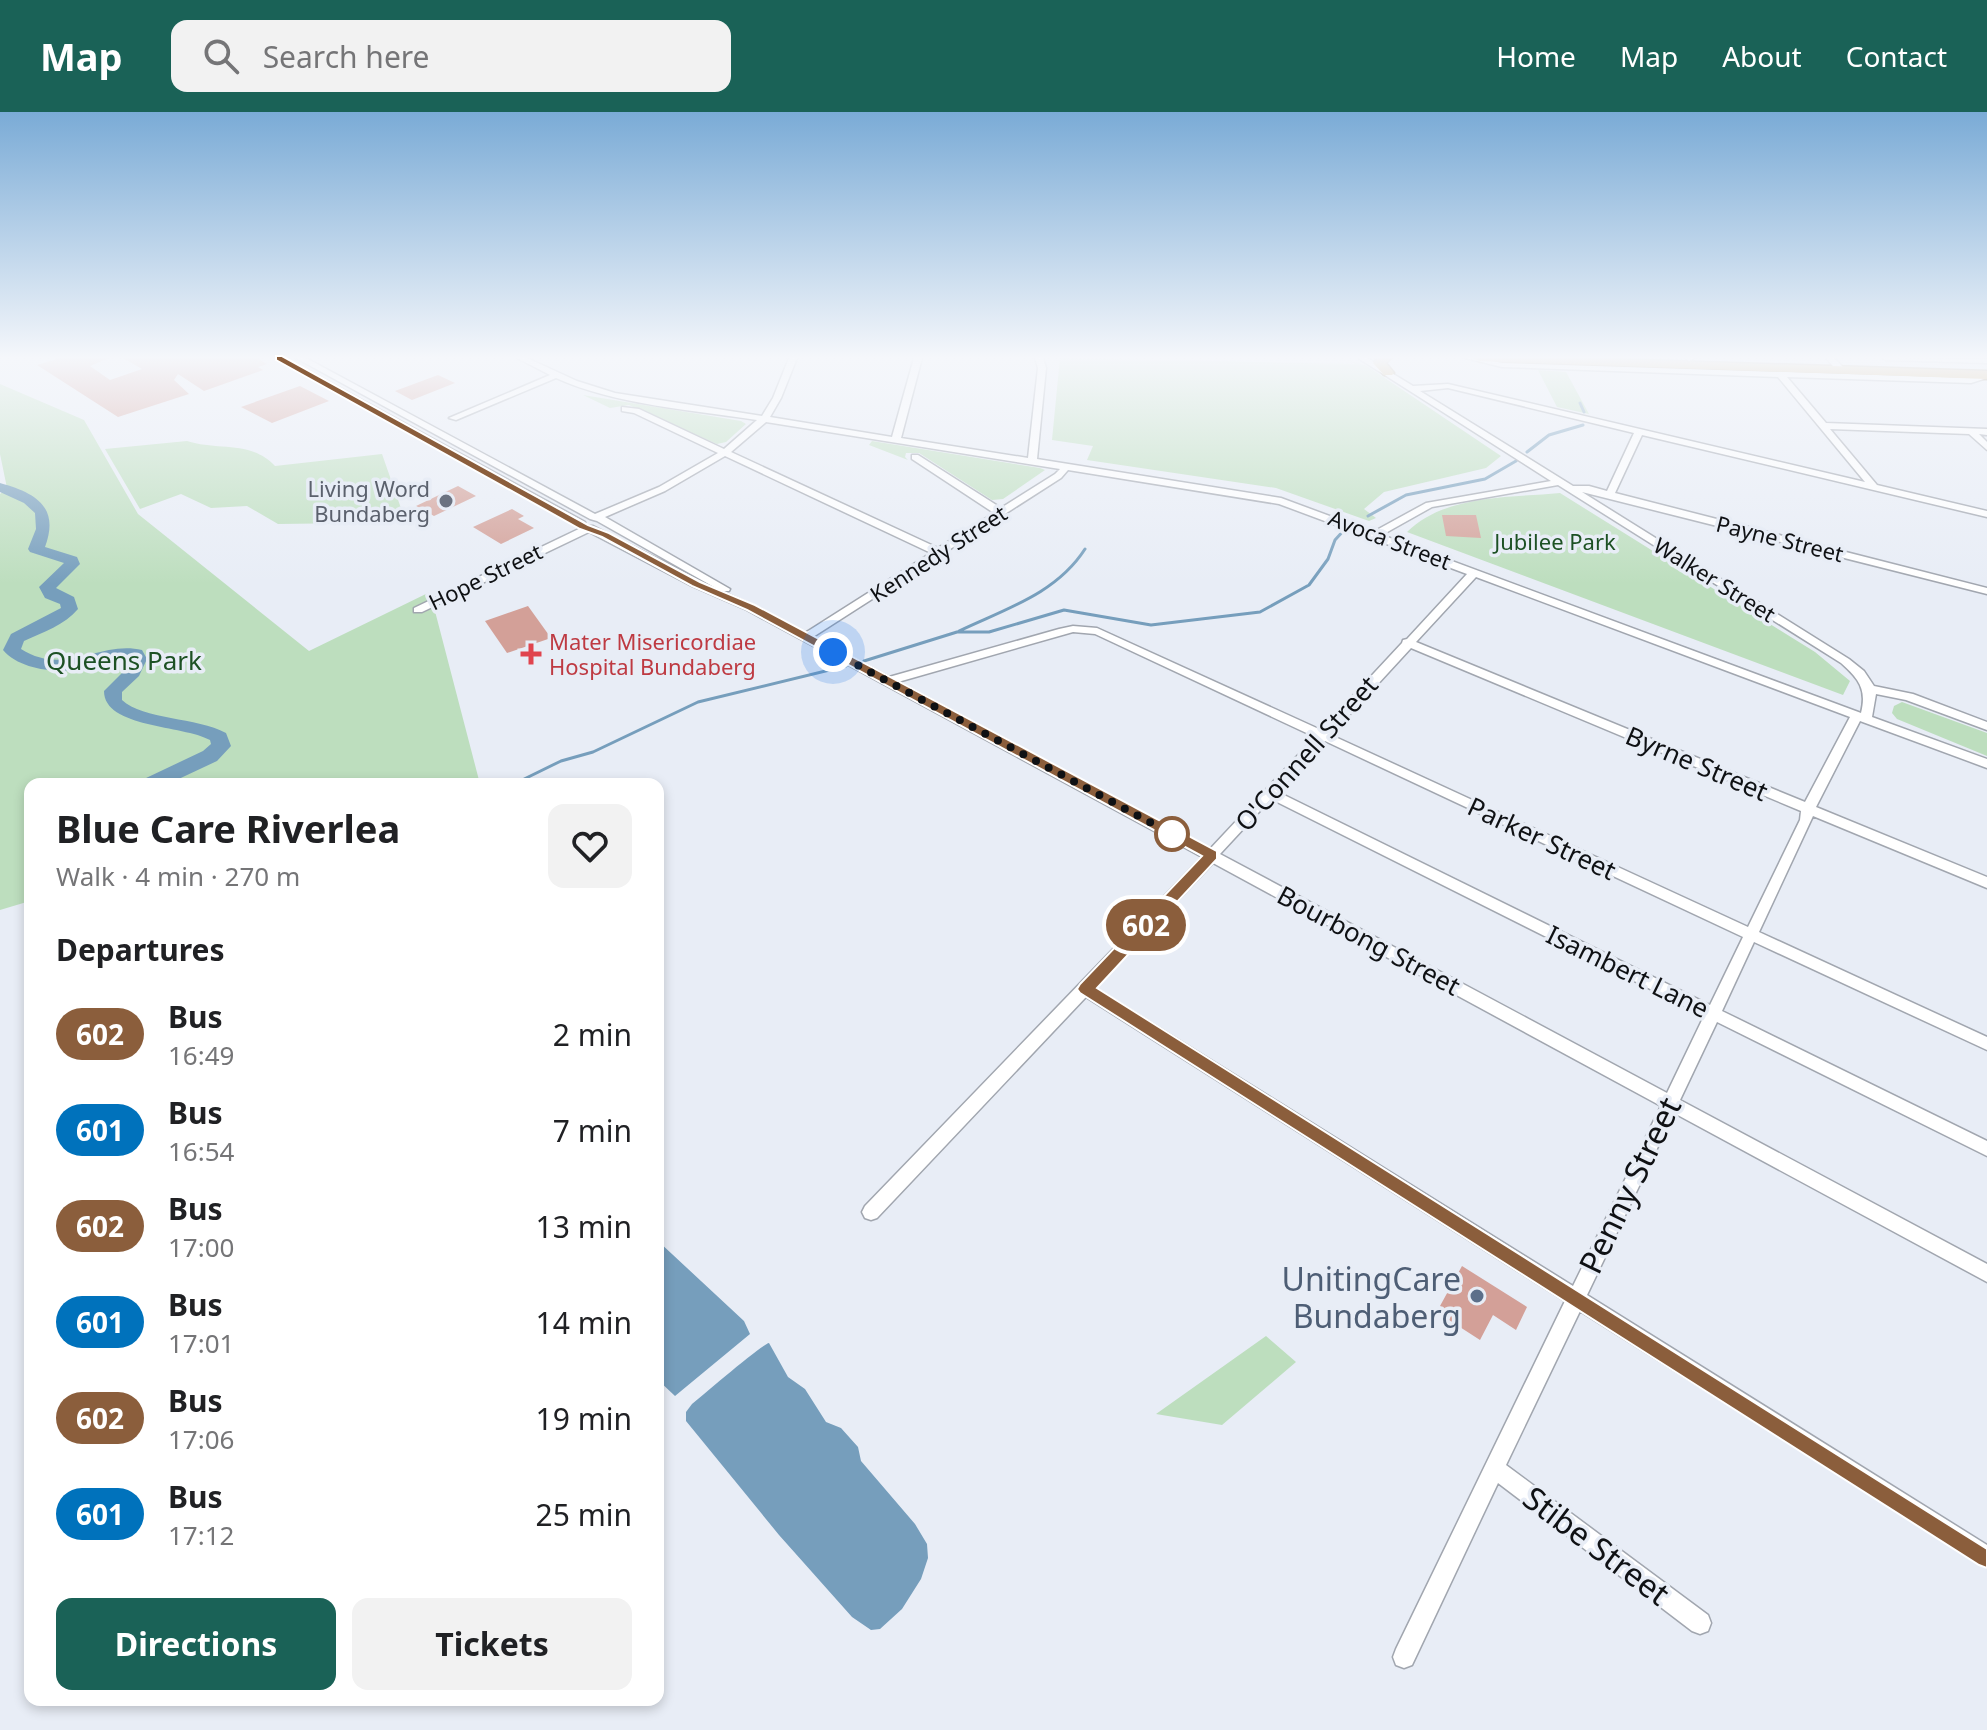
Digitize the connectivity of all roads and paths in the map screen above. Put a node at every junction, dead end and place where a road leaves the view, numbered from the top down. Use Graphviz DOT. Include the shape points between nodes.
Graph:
graph roads {
  1 [pos="416,434"];
  2 [pos="683,434"];
  3 [pos="746,434"];
  4 [pos="860,434"];
  5 [pos="897,434"];
  6 [pos="1034,434"];
  7 [pos="1484,434"];
  8 [pos="1638,434"];
  9 [pos="1650,434"];
  10 [pos="1830,434"];
  11 [pos="439,435"];
  12 [pos="896,439"];
  13 [pos="429,441"];
  14 [pos="722,452"];
  15 [pos="915,457"];
  16 [pos="1032,460"];
  17 [pos="1067,466"];
  18 [pos="1561,482"];
  19 [pos="1874,487"];
  20 [pos="1573,489"];
  21 [pos="1610,494"];
  22 [pos="1000,512"];
  23 [pos="1987,514"];
  24 [pos="592,523"];
  25 [pos="1376,534"];
  26 [pos="938,552"];
  27 [pos="1475,572"];
  28 [pos="710,579"];
  29 [pos="699,585"];
  30 [pos="1987,591"];
  31 [pos="751,608"];
  32 [pos="418,610"];
  33 [pos="806,637"];
  34 [pos="1407,642"];
  35 [pos="888,681"];
  36 [pos="1871,689"];
  37 [pos="1861,717"];
  38 [pos="1987,726"];
  39 [pos="1322,736"];
  40 [pos="1987,764"];
  41 [pos="1269,793"];
  42 [pos="1808,809"];
  43 [pos="1212,855"];
  44 [pos="1987,883"];
  45 [pos="1749,934"];
  46 [pos="1085,989"];
  47 [pos="1713,1014"];
  48 [pos="1987,1044"];
  49 [pos="1670,1102"];
  50 [pos="1987,1149"];
  51 [pos="871,1212"];
  52 [pos="1987,1273"];
  53 [pos="1575,1299"];
  54 [pos="1494,1468"];
  55 [pos="1987,1557"];
  56 [pos="1700,1623"];
  57 [pos="1404,1657"];
  1 -- 13 [label="street, Bourbong Street"];
  2 -- 14 [label="street"];
  3 -- 14 [label="street, Hope Street"];
  4 -- 12 [label="street, Avoca Street"];
  5 -- 12 [label="street"];
  6 -- 16 [label="street"];
  7 -- 18 [label="street, Walker Street"];
  8 -- 21 [label="street"];
  9 -- 19 [label="street"];
  10 -- 19 [label="street"];
  11 -- 13 [label="street" via="438,441"];
  11 -- 24 [label="street, Bourbong Street"];
  12 -- 16 [label="street, Avoca Street"];
  13 -- 24 [label="street, Bourbong Street"];
  14 -- 24 [label="street, Hope Street"];
  14 -- 26 [label="street"];
  15 -- 22 [label="street"];
  16 -- 17 [label="street, Avoca Street"];
  17 -- 22 [label="street, Kennedy Street"];
  17 -- 25 [label="street, Avoca Street" via="1250,494"];
  18 -- 20 [label="street, Walker Street"];
  18 -- 25 [label="street" via="1450,499 1415,511"];
  19 -- 23 [label="street"];
  20 -- 21 [label="street, Payne Street"];
  20 -- 36 [label="street, Walker Street" via="1845,661"];
  21 -- 30 [label="street, Payne Street"];
  22 -- 26 [label="street, Kennedy Street"];
  24 -- 28 [label="street, Bourbong Street"];
  24 -- 29 [label="street, Bourbong Street"];
  24 -- 32 [label="street, Hope Street"];
  25 -- 27 [label="street, Avoca Street"];
  26 -- 33 [label="street, Kennedy Street"];
  27 -- 34 [label="street, O'Connell Street"];
  27 -- 37 [label="street, Avoca Street"];
  28 -- 29 [label="street" via="708,585"];
  28 -- 31 [label="street, Bourbong Street"];
  29 -- 31 [label="street, Bourbong Street"];
  31 -- 33 [label="street, Bourbong Street"];
  33 -- 35 [label="street, Bourbong Street"];
  34 -- 39 [label="street, O'Connell Street"];
  34 -- 42 [label="street, Byrne Street"];
  35 -- 39 [label="street, Parker Street" via="1059,632 1097,631"];
  35 -- 43 [label="street, Bourbong Street"];
  36 -- 37 [label="street"];
  36 -- 38 [label="street"];
  37 -- 40 [label="street, Avoca Street"];
  37 -- 42 [label="street, Penny Street"];
  39 -- 41 [label="street, O'Connell Street"];
  39 -- 45 [label="street, Parker Street"];
  41 -- 43 [label="street, O'Connell Street"];
  41 -- 47 [label="street, Isambert Lane"];
  42 -- 44 [label="street, Byrne Street"];
  42 -- 45 [label="street, Penny Street"];
  43 -- 46 [label="street, O'Connell Street"];
  43 -- 49 [label="street, Bourbong Street"];
  45 -- 47 [label="street, Penny Street"];
  45 -- 48 [label="street, Parker Street"];
  46 -- 51 [label="street, O'Connell Street"];
  46 -- 53 [label="street"];
  47 -- 49 [label="street, Penny Street"];
  47 -- 50 [label="street, Isambert Lane"];
  49 -- 52 [label="street, Bourbong Street"];
  49 -- 53 [label="street, Penny Street"];
  53 -- 54 [label="street, Penny Street"];
  53 -- 55 [label="street"];
  54 -- 56 [label="street, Stibe Street"];
  54 -- 57 [label="street, Penny Street"];
}
